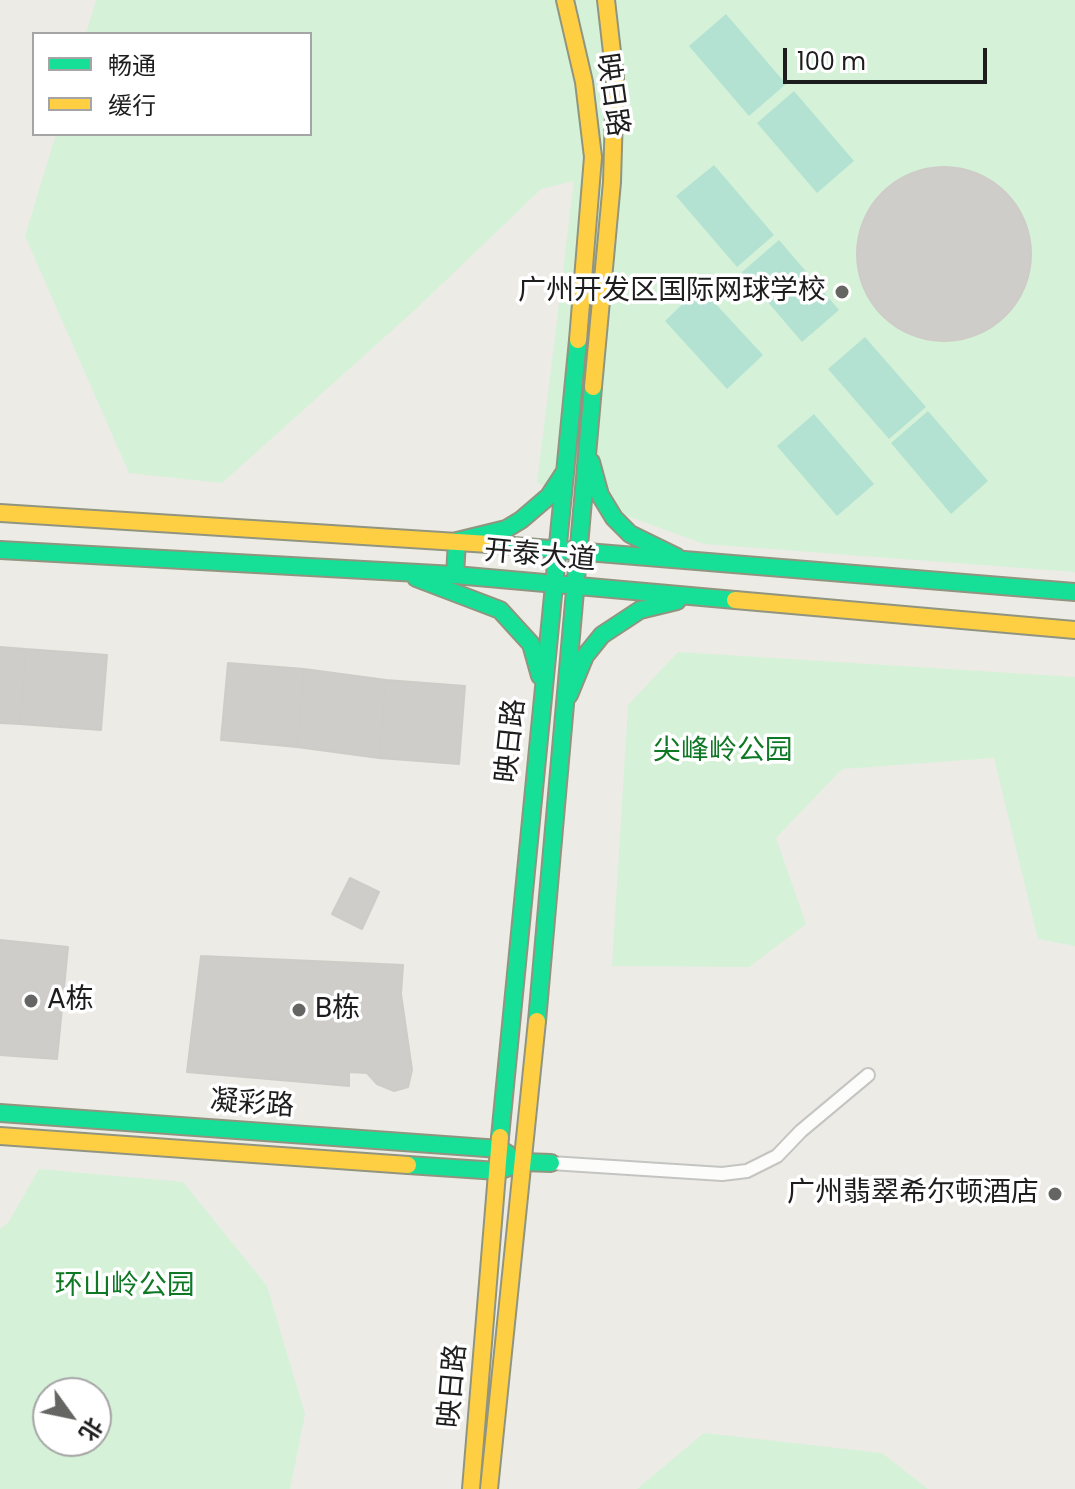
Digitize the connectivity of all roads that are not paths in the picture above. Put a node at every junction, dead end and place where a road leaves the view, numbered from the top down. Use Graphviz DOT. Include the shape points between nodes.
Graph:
graph roads {
  1 [pos="565,0"];
  2 [pos="606,0"];
  3 [pos="589,453"];
  4 [pos="567,469"];
  5 [pos="0,513"];
  6 [pos="457,541"];
  7 [pos="0,550"];
  8 [pos="557,550"];
  9 [pos="578,551"];
  10 [pos="690,563"];
  11 [pos="404,573"];
  12 [pos="455,575"];
  13 [pos="554,585"];
  14 [pos="575,586"];
  15 [pos="1075,592"];
  16 [pos="690,597"];
  17 [pos="1075,630"];
  18 [pos="542,699"];
  19 [pos="562,711"];
  20 [pos="868,1075"];
  21 [pos="0,1113"];
  22 [pos="0,1136"];
  23 [pos="500,1149"];
  24 [pos="523,1162"];
  25 [pos="551,1163"];
  26 [pos="498,1171"];
  27 [pos="471,1489"];
  28 [pos="489,1489"];
  1 -- 4 [label="street, 映日路" via="584,82 593,157"];
  2 -- 3 [label="street, 映日路" via="615,78 614,158"];
  3 -- 9 [label="street, 映日路"];
  3 -- 10 [label="street" via="600,495 614,518 630,534"];
  4 -- 6 [label="street" via="549,496 521,520"];
  4 -- 8 [label="street, 映日路"];
  5 -- 6 [label="street, 开泰大道"];
  6 -- 8 [label="street, 开泰大道"];
  6 -- 12 [label="street"];
  7 -- 11 [label="street, 开泰大道"];
  8 -- 9 [label="street, 开泰大道"];
  8 -- 13 [label="street, 映日路"];
  9 -- 10 [label="street, 开泰大道"];
  9 -- 14 [label="street, 映日路"];
  10 -- 15 [label="street, 开泰大道"];
  11 -- 12 [label="street, 开泰大道"];
  11 -- 18 [label="street" via="500,610 531,644"];
  12 -- 13 [label="street, 开泰大道"];
  13 -- 14 [label="street, 开泰大道"];
  13 -- 18 [label="street, 映日路"];
  14 -- 16 [label="street, 开泰大道"];
  14 -- 19 [label="street, 映日路"];
  16 -- 17 [label="street, 开泰大道"];
  16 -- 19 [label="street" via="640,610 602,635 585,656"];
  18 -- 23 [label="street, 映日路"];
  19 -- 24 [label="street, 映日路"];
  20 -- 25 [label="street" via="777,1156 747,1171 722,1174"];
  21 -- 23 [label="street, 凝彩路"];
  22 -- 26 [label="street, 凝彩路"];
  23 -- 24 [label="street"];
  23 -- 26 [label="street, 映日路"];
  24 -- 25 [label="street"];
  24 -- 26 [label="street"];
  24 -- 28 [label="street, 映日路"];
  26 -- 27 [label="street, 映日路"];
}
